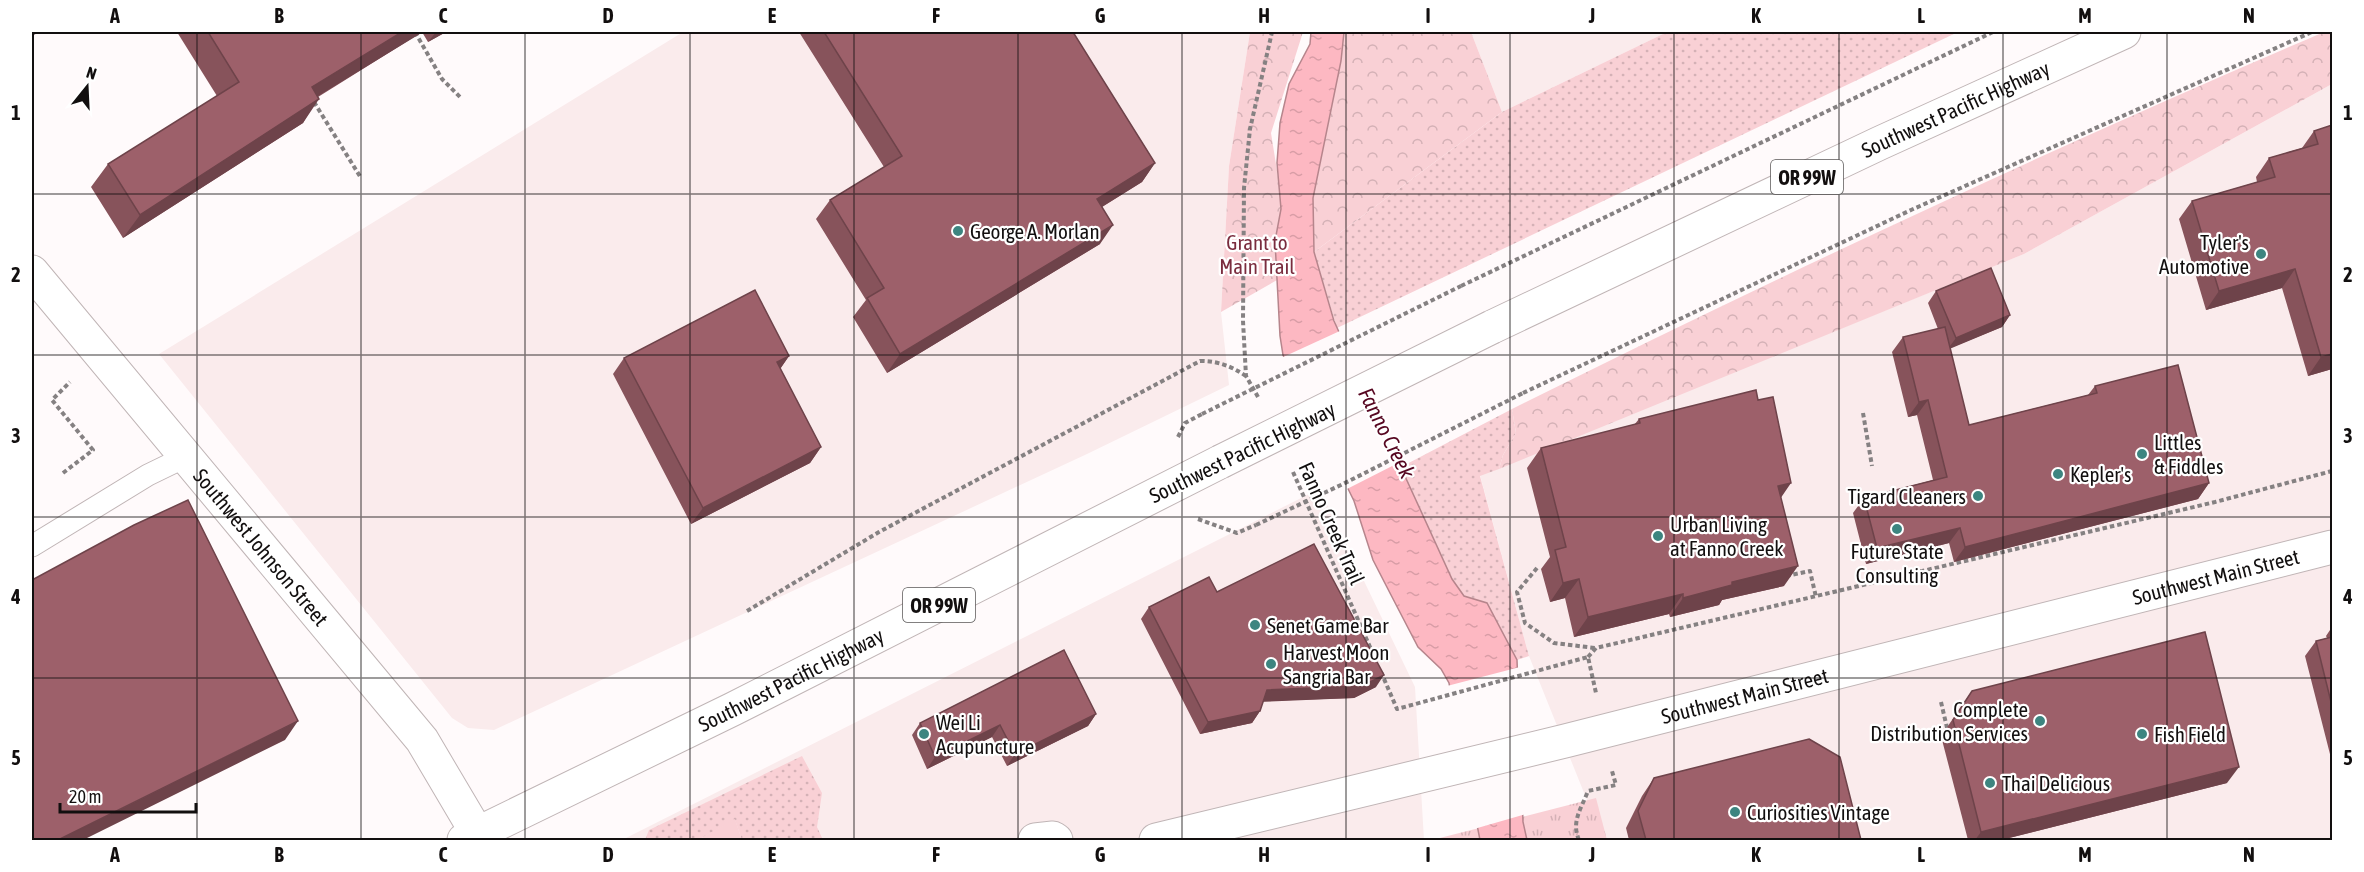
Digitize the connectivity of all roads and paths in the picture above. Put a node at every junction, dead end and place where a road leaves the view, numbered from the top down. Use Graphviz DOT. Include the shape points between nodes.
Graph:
graph roads {
  1 [pos="415,32"];
  2 [pos="1272,32"];
  3 [pos="1993,32"];
  4 [pos="2124,32"];
  5 [pos="2312,32"];
  6 [pos="460,97"];
  7 [pos="311,98"];
  8 [pos="361,178"];
  9 [pos="32,272"];
  10 [pos="1246,376"];
  11 [pos="70,382"];
  12 [pos="1262,405"];
  13 [pos="1863,413"];
  14 [pos="1202,414"];
  15 [pos="185,457"];
  16 [pos="1872,466"];
  17 [pos="1291,468"];
  18 [pos="2332,471"];
  19 [pos="63,473"];
  20 [pos="1256,525"];
  21 [pos="32,546"];
  22 [pos="2332,547"];
  23 [pos="1537,568"];
  24 [pos="1782,578"];
  25 [pos="1816,597"];
  26 [pos="747,611"];
  27 [pos="1596,648"];
  28 [pos="1588,657"];
  29 [pos="1597,696"];
  30 [pos="1941,702"];
  31 [pos="1949,737"];
  32 [pos="1612,767"];
  33 [pos="474,838"];
  34 [pos="1035,840"];
  35 [pos="1056,840"];
  36 [pos="1156,840"];
  37 [pos="1579,840"];
  1 -- 6 [label="path" via="442,79"];
  2 -- 10 [label="path" via="1250,129 1244,188 1242,310"];
  3 -- 14 [label="path, bridge"];
  4 -- 33 [label="main road, Southwest Pacific Highway / OR 99W, bridge" via="1492,327"];
  5 -- 20 [label="path, bridge" via="1911,210 1523,393"];
  7 -- 8 [label="path"];
  9 -- 15 [label="main road, Southwest Johnson Street"];
  10 -- 12 [label="path"];
  10 -- 26 [label="path" via="1221,363 1200,361 879,532"];
  11 -- 19 [label="path" via="52,400 93,450"];
  13 -- 16 [label="path"];
  15 -- 21 [label="lane" via="148,475"];
  15 -- 33 [label="main road, Southwest Johnson Street" via="422,740"];
  17 -- 28 [label="path, Fanno Creek Trail" via="1397,709"];
  18 -- 25 [label="path"];
  22 -- 36 [label="main road, Southwest Main Street"];
  23 -- 27 [label="path" via="1517,592 1526,623 1554,643"];
  24 -- 25 [label="path" via="1810,572"];
  25 -- 27 [label="path"];
  27 -- 28 [label="path"];
  28 -- 29 [label="path"];
  30 -- 31 [label="path"];
  32 -- 37 [label="path" via="1616,785 1588,791 1576,818"];
  34 -- 35 [label="main road"];
}
